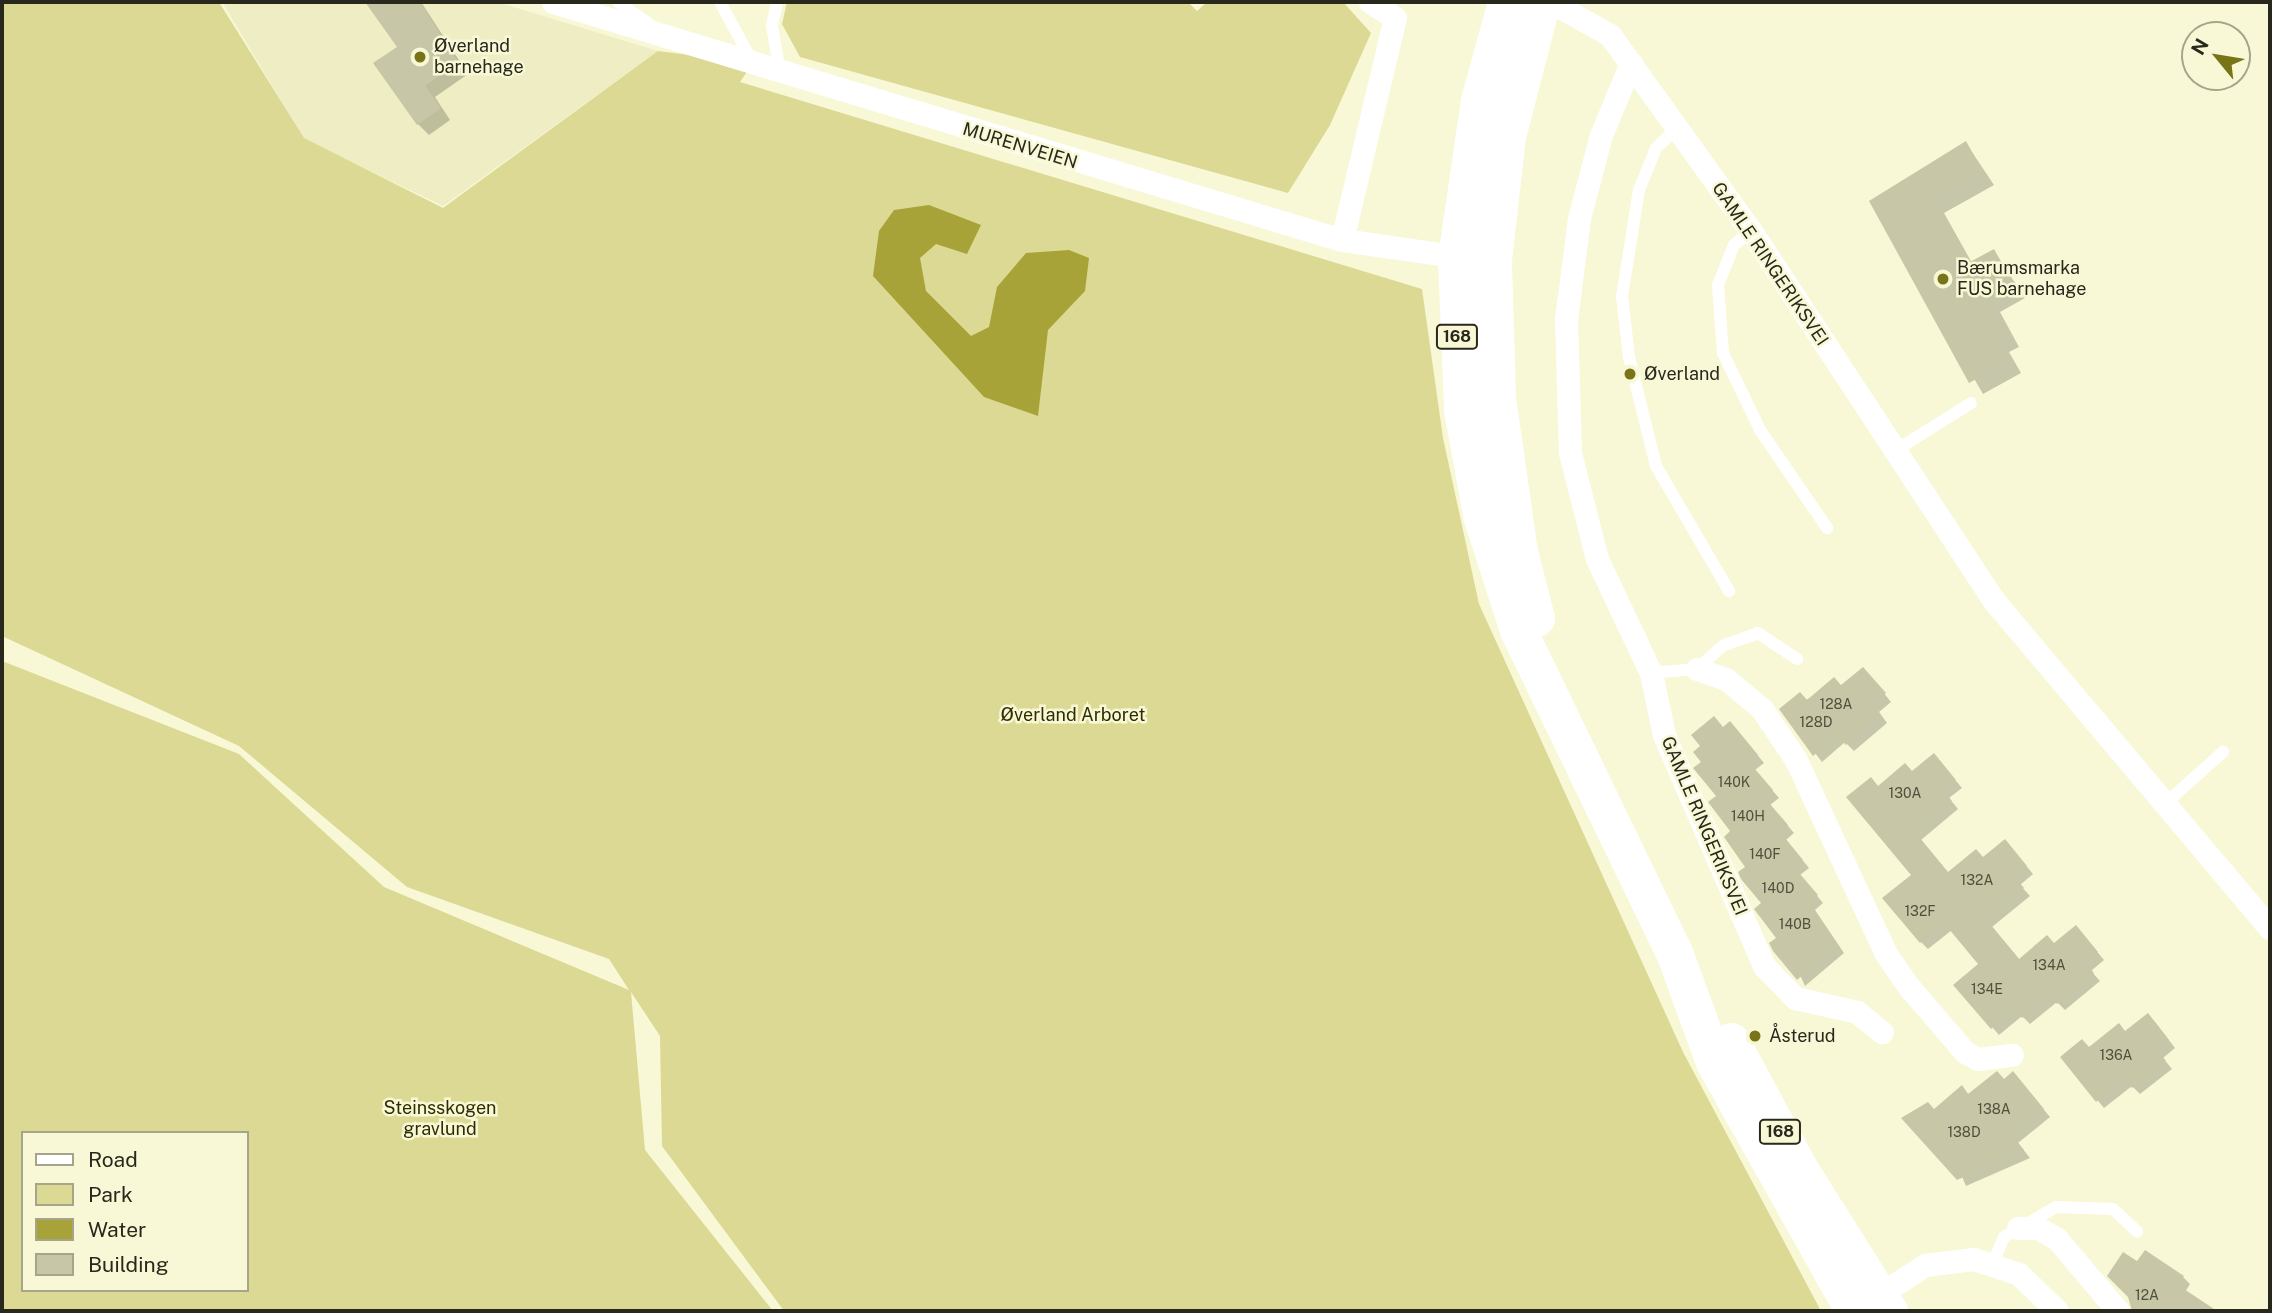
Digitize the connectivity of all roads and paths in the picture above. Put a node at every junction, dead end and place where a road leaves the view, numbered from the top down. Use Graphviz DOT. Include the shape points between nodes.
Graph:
graph roads {
  1 [pos="553,2"];
  2 [pos="618,2"];
  3 [pos="720,2"];
  4 [pos="777,2"];
  5 [pos="1370,2"];
  6 [pos="1506,2"];
  7 [pos="1542,2"];
  8 [pos="1551,2"];
  9 [pos="670,38"];
  10 [pos="753,63"];
  11 [pos="1631,63"];
  12 [pos="780,74"];
  13 [pos="1677,128"];
  14 [pos="1751,231"];
  15 [pos="1342,240"];
  16 [pos="1456,257"];
  17 [pos="1493,260"];
  18 [pos="1971,403"];
  19 [pos="1893,453"];
  20 [pos="1827,528"];
  21 [pos="1729,591"];
  22 [pos="1797,659"];
  23 [pos="1539,664"];
  24 [pos="1697,669"];
  25 [pos="1651,673"];
  26 [pos="2223,752"];
  27 [pos="2168,801"];
  28 [pos="2270,928"];
  29 [pos="1882,1032"];
  30 [pos="2012,1055"];
  31 [pos="2018,1228"];
  32 [pos="2137,1231"];
  33 [pos="1993,1262"];
  34 [pos="1869,1307"];
  35 [pos="2057,1311"];
  36 [pos="2118,1311"];
  1 -- 9 [label="street, MURENVEIEN"];
  2 -- 9 [label="lane"];
  3 -- 10 [label="lane"];
  4 -- 12 [label="lane" via="772,26"];
  5 -- 15 [label="street" via="1395,18"];
  6 -- 16 [label="main road, 168" via="1479,100"];
  7 -- 17 [label="main road, 168" via="1507,136"];
  8 -- 11 [label="street, GAMLE RINGERIKSVEI" via="1610,36"];
  9 -- 10 [label="street, MURENVEIEN"];
  10 -- 12 [label="street, MURENVEIEN"];
  11 -- 13 [label="street, GAMLE RINGERIKSVEI"];
  11 -- 25 [label="street, GAMLE RINGERIKSVEI" via="1601,135 1580,218 1564,382 1570,453 1597,559"];
  12 -- 15 [label="street, MURENVEIEN"];
  13 -- 14 [label="street, GAMLE RINGERIKSVEI"];
  13 -- 21 [label="lane" via="1656,148 1639,190 1622,296 1626,332 1656,466"];
  14 -- 19 [label="street, GAMLE RINGERIKSVEI"];
  14 -- 20 [label="lane" via="1734,245 1717,285 1723,353 1760,430"];
  15 -- 16 [label="street, MURENVEIEN"];
  16 -- 17 [label="street, MURENVEIEN"];
  16 -- 23 [label="main road, 168" via="1462,409 1481,515 1518,630"];
  17 -- 23 [label="main road, 168" via="1497,398"];
  18 -- 19 [label="lane"];
  19 -- 27 [label="street, GAMLE RINGERIKSVEI" via="1995,602"];
  22 -- 24 [label="lane" via="1758,633 1724,645"];
  23 -- 34 [label="main road, 168" via="1674,952 1688,1004 1736,1106"];
  24 -- 25 [label="lane"];
  24 -- 30 [label="street" via="1726,679 1762,709 1796,760 1886,954 1909,987 1965,1052 1978,1059"];
  25 -- 29 [label="street, GAMLE RINGERIKSVEI" via="1664,735 1764,966 1795,999 1857,1012"];
  26 -- 27 [label="lane"];
  27 -- 28 [label="street, GAMLE RINGERIKSVEI"];
  31 -- 32 [label="lane" via="2042,1211 2087,1205 2118,1212"];
  31 -- 33 [label="lane" via="2004,1237"];
  31 -- 36 [label="street" via="2038,1228 2057,1239"];
  33 -- 34 [label="street" via="1942,1260"];
  33 -- 35 [label="street" via="2029,1281"];
}
